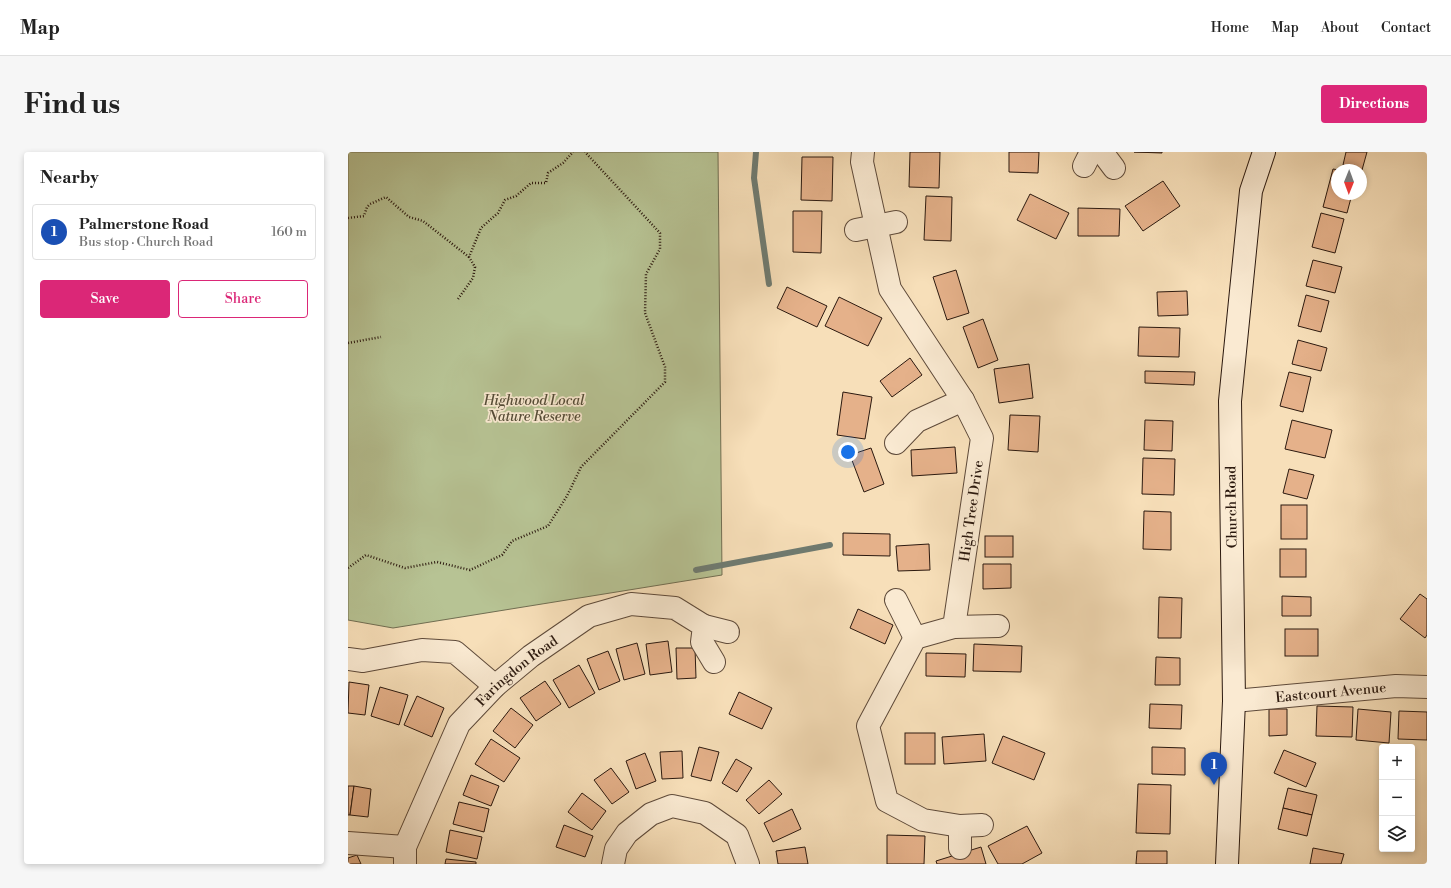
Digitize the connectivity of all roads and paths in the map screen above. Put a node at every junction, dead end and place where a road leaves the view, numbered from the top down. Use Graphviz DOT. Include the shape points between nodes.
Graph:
graph roads {
  1 [pos="573,152"];
  2 [pos="585,152"];
  3 [pos="590,152"];
  4 [pos="863,152"];
  5 [pos="1264,152"];
  6 [pos="589,157"];
  7 [pos="348,218"];
  8 [pos="469,257"];
  9 [pos="458,300"];
  10 [pos="381,337"];
  11 [pos="348,343"];
  12 [pos="963,400"];
  13 [pos="896,444"];
  14 [pos="348,568"];
  15 [pos="896,600"];
  16 [pos="704,626"];
  17 [pos="998,626"];
  18 [pos="954,627"];
  19 [pos="728,632"];
  20 [pos="914,638"];
  21 [pos="348,659"];
  22 [pos="714,662"];
  23 [pos="495,686"];
  24 [pos="1427,687"];
  25 [pos="1234,702"];
  26 [pos="982,825"];
  27 [pos="960,826"];
  28 [pos="348,843"];
  29 [pos="960,848"];
  30 [pos="405,856"];
  31 [pos="613,864"];
  32 [pos="748,864"];
  33 [pos="1227,864"];
  1 -- 8 [label="path" via="548,173 546,183 531,183 516,196 505,200 498,213 481,228"];
  2 -- 6 [label="path"];
  3 -- 6 [label="path"];
  4 -- 12 [label="street, High Tree Drive" via="862,162 890,289"];
  5 -- 25 [label="street, Church Road" via="1251,191 1230,401"];
  6 -- 14 [label="path" via="660,233 660,250 646,274 645,313 665,367 665,382 581,467 548,526 512,541 502,555 470,570 437,562 405,568 366,555"];
  7 -- 8 [label="path" via="364,216 370,204 386,197 409,217 424,221"];
  8 -- 9 [label="path" via="475,267 473,278"];
  10 -- 11 [label="path"];
  12 -- 13 [label="street" via="917,422"];
  12 -- 18 [label="street, High Tree Drive" via="982,438"];
  15 -- 20 [label="street"];
  16 -- 19 [label="street, Faringdon Road"];
  16 -- 22 [label="street" via="702,642"];
  16 -- 23 [label="street, Faringdon Road" via="675,608 631,604 589,616 531,656"];
  17 -- 18 [label="street"];
  18 -- 20 [label="street"];
  20 -- 27 [label="street" via="868,726 887,801 923,820"];
  21 -- 23 [label="street" via="363,661 422,650 456,652"];
  23 -- 30 [label="street, Faringdon Road" via="460,724"];
  24 -- 25 [label="street, Eastcourt Avenue" via="1396,686"];
  25 -- 33 [label="street, Church Road"];
  26 -- 27 [label="street"];
  27 -- 29 [label="street"];
  28 -- 30 [label="street, Faringdon Road"];
  31 -- 32 [label="street" via="616,849 627,833 651,814 672,806 705,813 737,835"];
}
